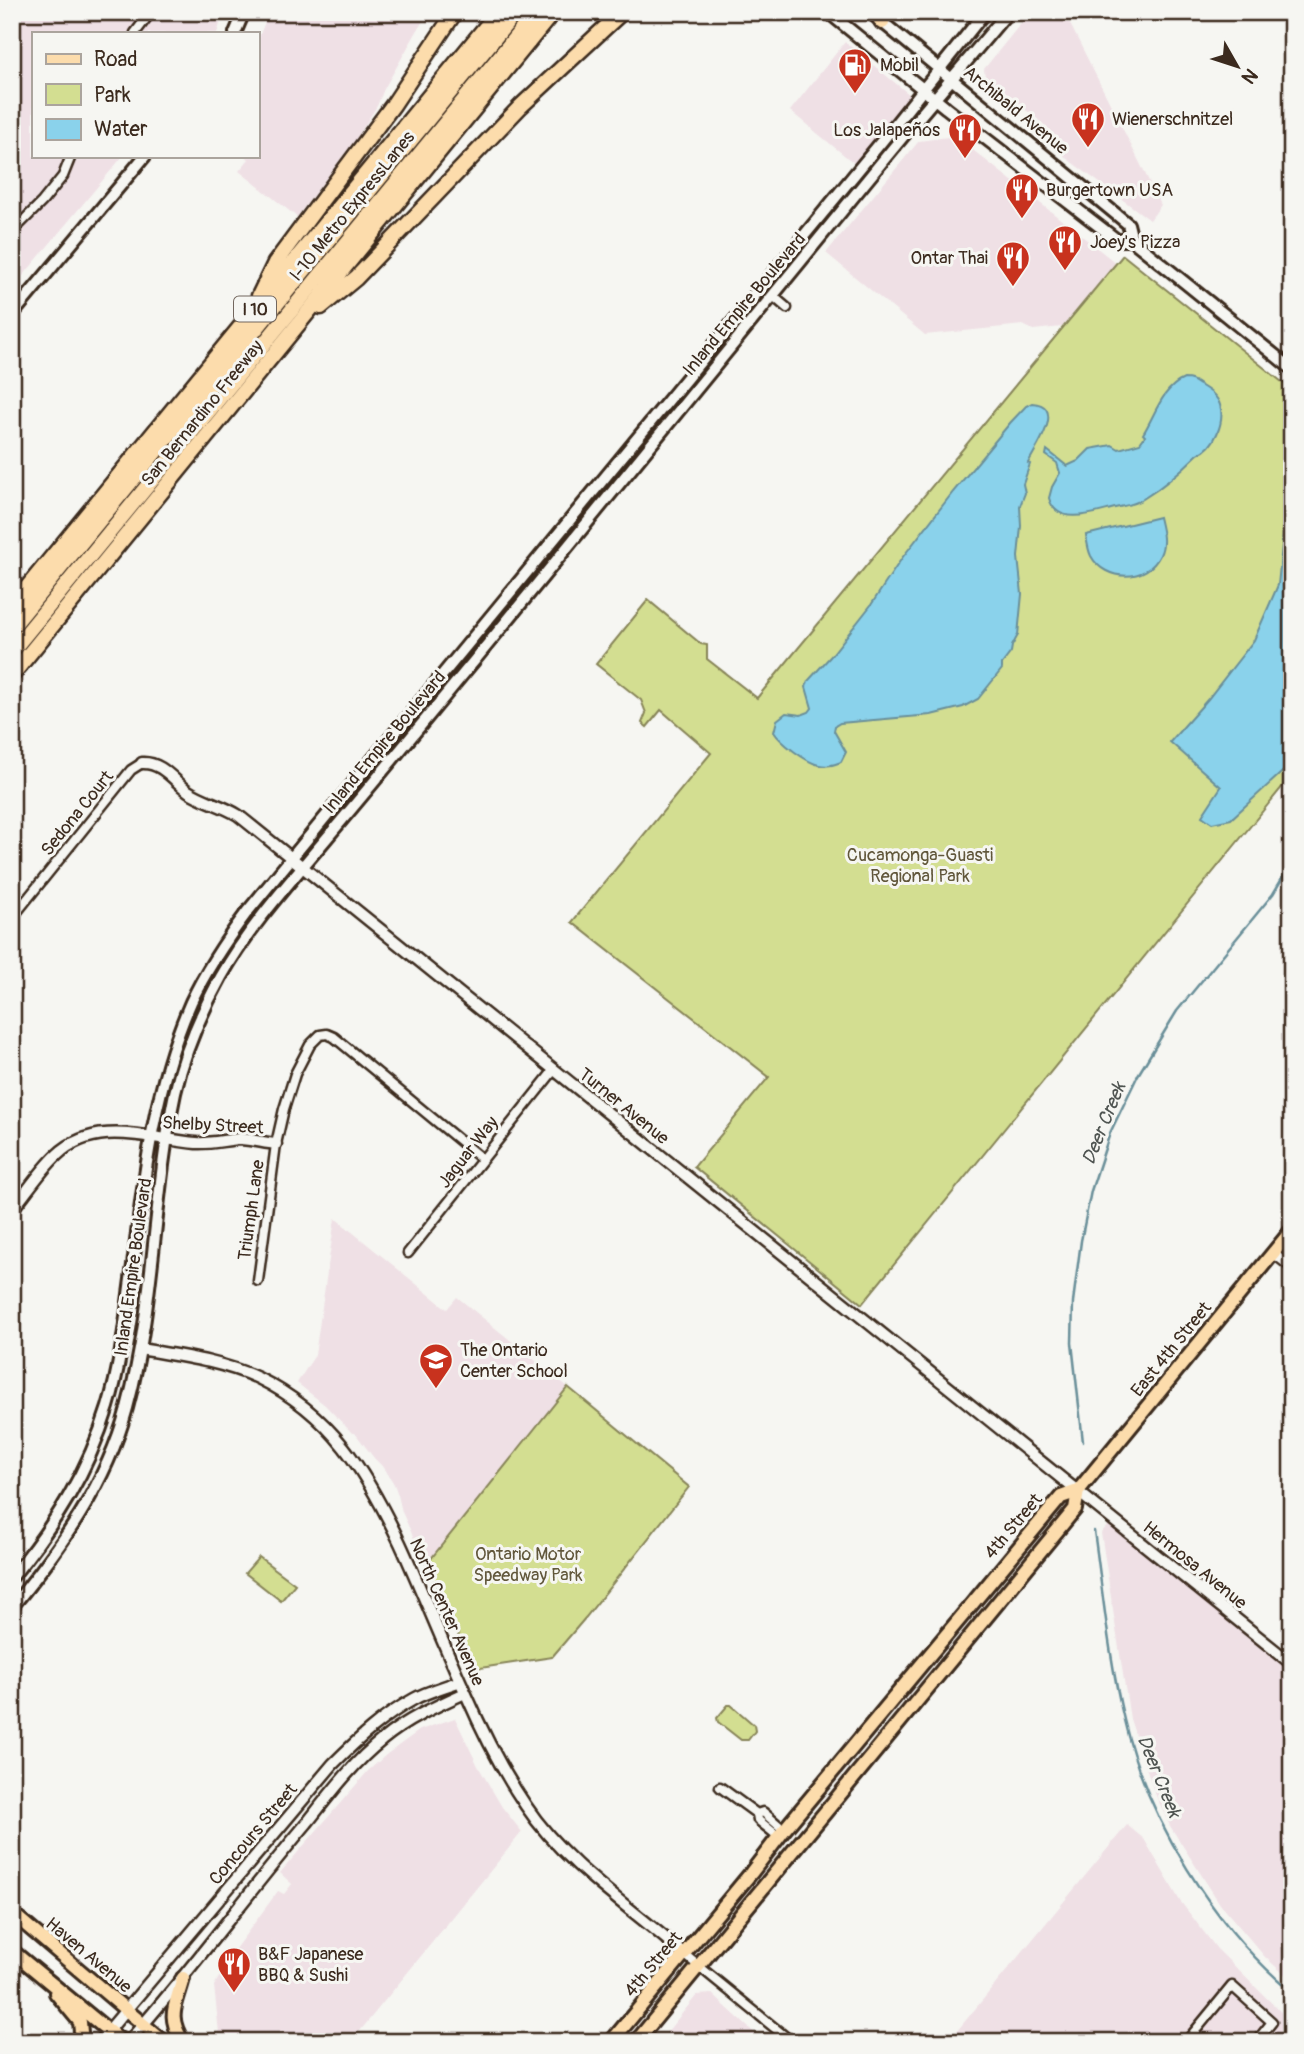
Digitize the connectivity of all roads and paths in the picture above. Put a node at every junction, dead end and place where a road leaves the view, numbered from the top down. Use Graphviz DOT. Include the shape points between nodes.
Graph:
graph roads {
  1 [pos="151,12"];
  2 [pos="244,12"];
  3 [pos="454,12"];
  4 [pos="498,12"];
  5 [pos="516,12"];
  6 [pos="536,12"];
  7 [pos="554,12"];
  8 [pos="621,12"];
  9 [pos="828,12"];
  10 [pos="870,12"];
  11 [pos="985,12"];
  12 [pos="1008,12"];
  13 [pos="880,17"];
  14 [pos="136,32"];
  15 [pos="235,32"];
  16 [pos="939,69"];
  17 [pos="951,79"];
  18 [pos="923,89"];
  19 [pos="935,99"];
  20 [pos="70,158"];
  21 [pos="143,158"];
  22 [pos="12,232"];
  23 [pos="1132,240"];
  24 [pos="773,296"];
  25 [pos="787,308"];
  26 [pos="12,315"];
  27 [pos="251,315"];
  28 [pos="296,328"];
  29 [pos="1292,369"];
  30 [pos="12,606"];
  31 [pos="12,627"];
  32 [pos="12,651"];
  33 [pos="12,675"];
  34 [pos="142,763"];
  35 [pos="291,858"];
  36 [pos="303,867"];
  37 [pos="12,918"];
  38 [pos="554,1070"];
  39 [pos="150,1137"];
  40 [pos="167,1139"];
  41 [pos="276,1144"];
  42 [pos="482,1159"];
  43 [pos="12,1210"];
  44 [pos="1292,1230"];
  45 [pos="1273,1252"];
  46 [pos="408,1253"];
  47 [pos="1292,1268"];
  48 [pos="258,1281"];
  49 [pos="122,1346"];
  50 [pos="140,1349"];
  51 [pos="1078,1491"];
  52 [pos="12,1577"];
  53 [pos="12,1607"];
  54 [pos="1292,1664"];
  55 [pos="460,1681"];
  56 [pos="465,1693"];
  57 [pos="720,1787"];
  58 [pos="782,1833"];
  59 [pos="12,1913"];
  60 [pos="12,1951"];
  61 [pos="684,1954"];
  62 [pos="698,1965"];
  63 [pos="183,1978"];
  64 [pos="48,1981"];
  65 [pos="126,2009"];
  66 [pos="143,2025"];
  67 [pos="108,2031"];
  68 [pos="790,2041"];
  69 [pos="82,2042"];
  70 [pos="99,2042"];
  71 [pos="122,2042"];
  72 [pos="128,2042"];
  73 [pos="164,2042"];
  74 [pos="183,2042"];
  75 [pos="611,2042"];
  76 [pos="636,2042"];
  77 [pos="1186,2042"];
  78 [pos="1256,2042"];
  1 -- 14 [label="street"];
  2 -- 15 [label="main road"];
  3 -- 27 [label="highway" via="393,105 275,263"];
  4 -- 27 [label="highway, San Bernardino Freeway / I 10"];
  5 -- 31 [label="highway, I-10 Metro ExpressLanes"];
  6 -- 32 [label="highway, I-10 Metro ExpressLanes"];
  7 -- 28 [label="highway, San Bernardino Freeway / I 10"];
  8 -- 28 [label="highway" via="505,122 356,278"];
  9 -- 18 [label="main road, Archibald Avenue"];
  10 -- 13 [label="main road, Archibald Avenue"];
  11 -- 16 [label="main road, Inland Empire Boulevard"];
  12 -- 17 [label="main road, Inland Empire Boulevard"];
  13 -- 16 [label="main road, Archibald Avenue"];
  16 -- 17 [label="main road, Archibald Avenue"];
  16 -- 18 [label="main road, Inland Empire Boulevard"];
  17 -- 19 [label="main road, Inland Empire Boulevard"];
  17 -- 23 [label="main road, Archibald Avenue" via="1128,224"];
  18 -- 19 [label="main road, Archibald Avenue"];
  18 -- 35 [label="main road, Inland Empire Boulevard"];
  19 -- 23 [label="main road, Archibald Avenue" via="1117,240"];
  19 -- 24 [label="main road, Inland Empire Boulevard"];
  20 -- 22 [label="street" via="63,176"];
  21 -- 26 [label="main road"];
  23 -- 29 [label="main road, Archibald Avenue"];
  24 -- 25 [label="street"];
  24 -- 36 [label="main road, Inland Empire Boulevard"];
  27 -- 30 [label="highway, San Bernardino Freeway / I 10"];
  28 -- 33 [label="highway, San Bernardino Freeway / I 10"];
  34 -- 35 [label="street, Turner Avenue" via="158,766 191,793 225,807"];
  34 -- 37 [label="street, Sedona Court" via="131,770"];
  35 -- 36 [label="street, Turner Avenue"];
  35 -- 39 [label="main road, Inland Empire Boulevard" via="235,928 197,990 169,1059"];
  36 -- 38 [label="street, Turner Avenue"];
  36 -- 40 [label="main road, Inland Empire Boulevard" via="257,923 222,976 190,1045"];
  38 -- 42 [label="street, Jaguar Way"];
  38 -- 51 [label="street, Turner Avenue"];
  39 -- 40 [label="street, Shelby Street"];
  39 -- 43 [label="street, Shelby Street" via="104,1134 73,1144 57,1154"];
  39 -- 49 [label="main road, Inland Empire Boulevard"];
  40 -- 41 [label="street, Shelby Street"];
  40 -- 50 [label="main road, Inland Empire Boulevard"];
  41 -- 42 [label="street, Triumph Lane" via="295,1074 310,1045 327,1034"];
  41 -- 48 [label="street, Triumph Lane"];
  42 -- 46 [label="street, Jaguar Way"];
  44 -- 45 [label="main road, East 4th Street"];
  45 -- 47 [label="street"];
  45 -- 51 [label="main road, East 4th Street"];
  49 -- 50 [label="main road"];
  49 -- 52 [label="main road, Inland Empire Boulevard" via="108,1406 80,1477 52,1525"];
  50 -- 53 [label="main road, Inland Empire Boulevard" via="119,1433 96,1488 69,1535"];
  50 -- 55 [label="street, North Center Avenue" via="222,1365 257,1378 321,1422 379,1499"];
  51 -- 54 [label="street, Hermosa Avenue"];
  51 -- 58 [label="main road, 4th Street" via="1061,1497"];
  51 -- 62 [label="main road, 4th Street" via="1075,1509"];
  55 -- 56 [label="street, North Center Avenue"];
  55 -- 65 [label="street, Concours Street" via="416,1698 358,1740"];
  56 -- 61 [label="street, North Center Avenue" via="504,1771 548,1834"];
  56 -- 63 [label="street, Concours Street" via="404,1724 360,1759"];
  57 -- 58 [label="street" via="757,1814 763,1812"];
  58 -- 61 [label="main road, 4th Street"];
  59 -- 65 [label="main road, Haven Avenue"];
  60 -- 64 [label="main road"];
  61 -- 62 [label="street"];
  61 -- 75 [label="main road, 4th Street"];
  62 -- 68 [label="street"];
  62 -- 76 [label="main road, 4th Street"];
  63 -- 66 [label="street, Concours Street"];
  63 -- 74 [label="main road" via="173,2019"];
  64 -- 67 [label="main road"];
  64 -- 69 [label="main road" via="80,2022"];
  65 -- 66 [label="main road, Haven Avenue"];
  65 -- 67 [label="street, Concours Street"];
  66 -- 72 [label="street, Concours Street"];
  66 -- 73 [label="main road, Haven Avenue"];
  67 -- 70 [label="street, Concours Street"];
  67 -- 71 [label="main road"];
  77 -- 78 [label="street" via="1232,1986 1272,2022"];
}
